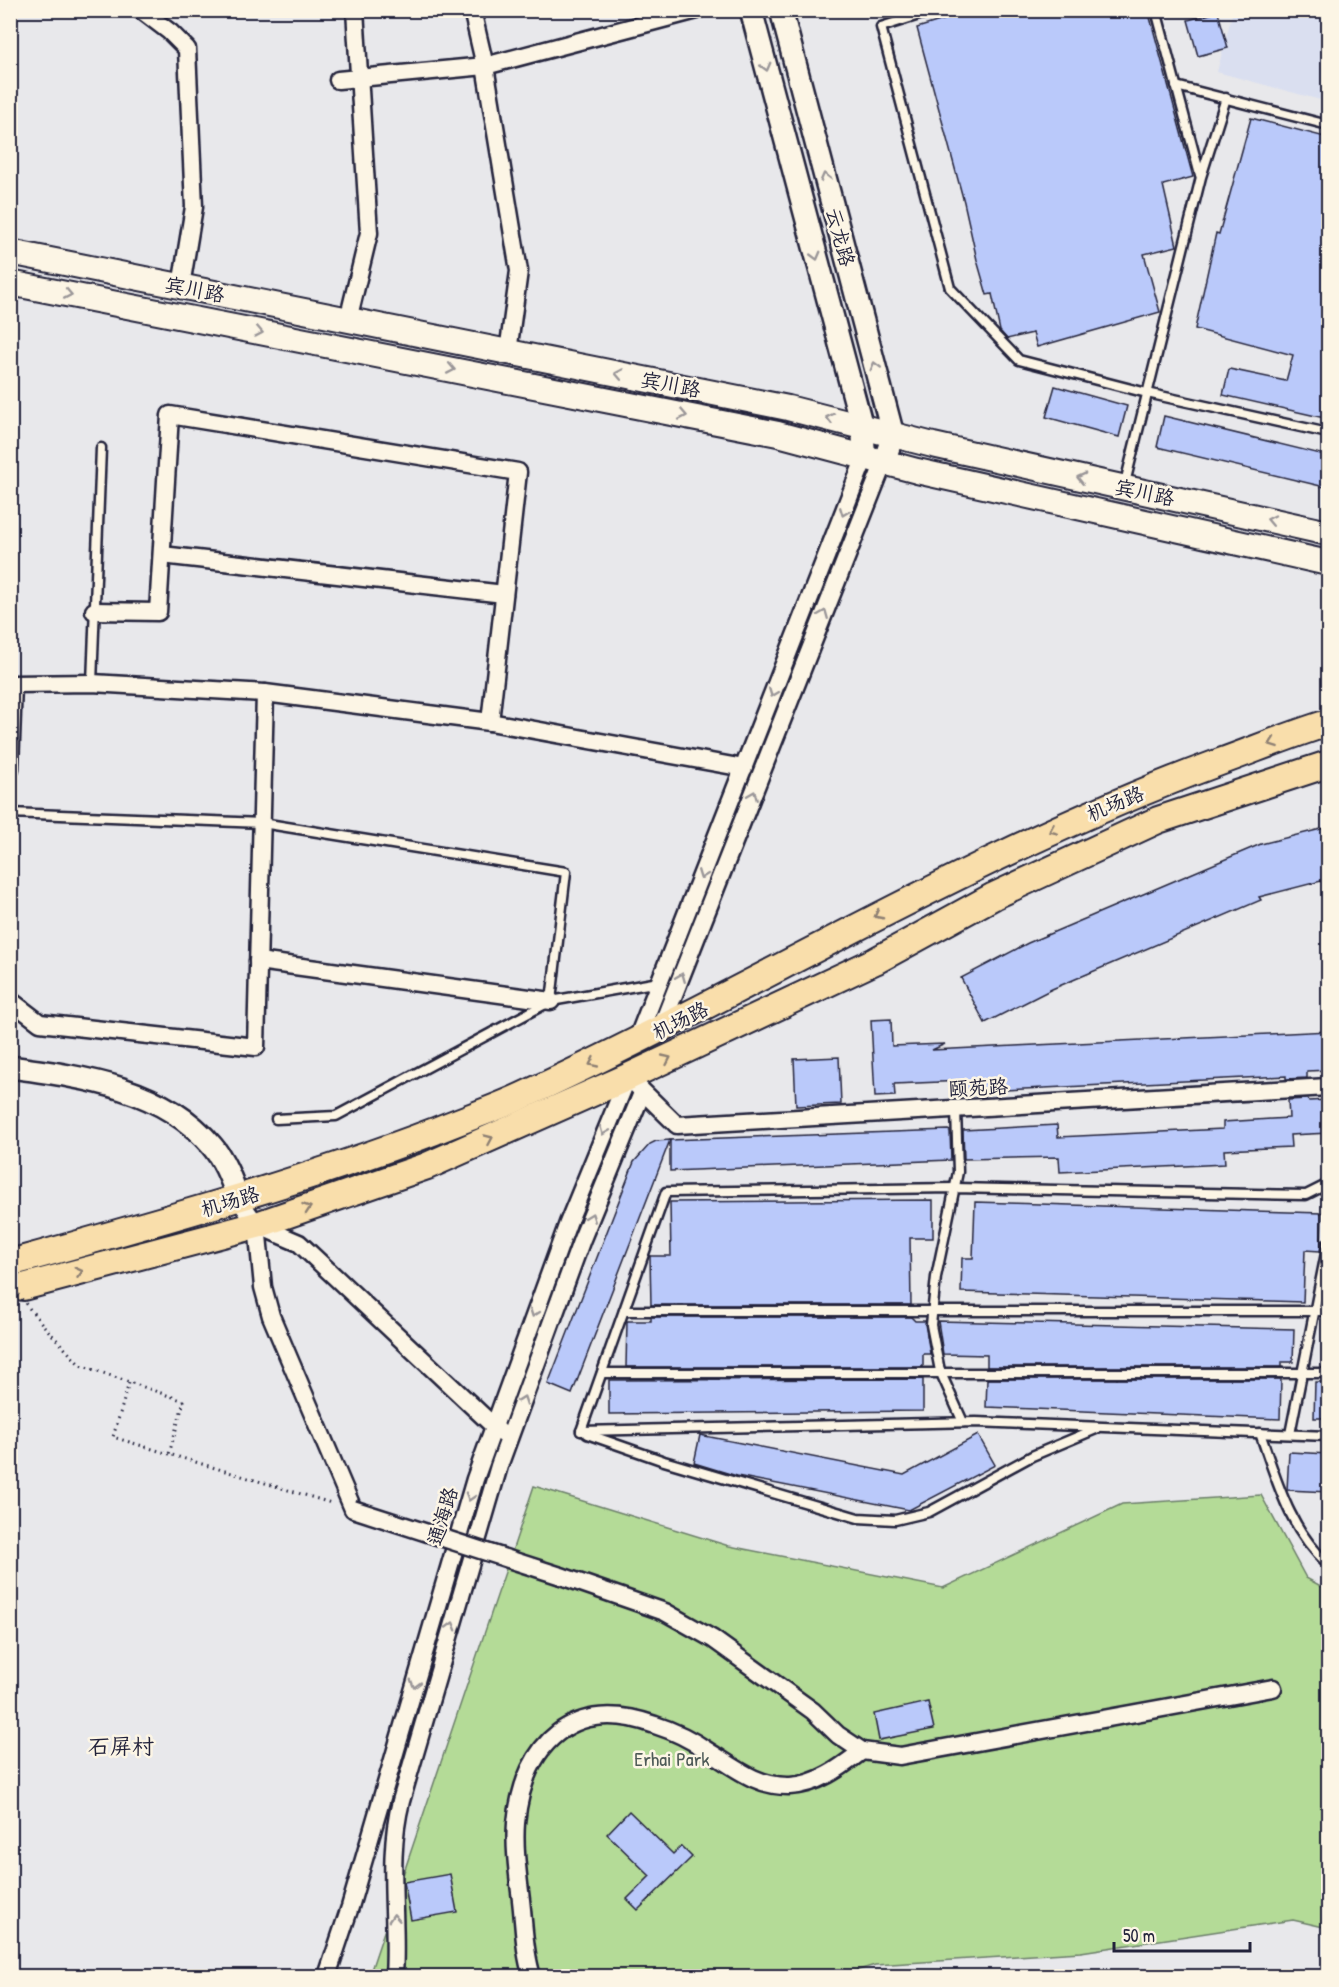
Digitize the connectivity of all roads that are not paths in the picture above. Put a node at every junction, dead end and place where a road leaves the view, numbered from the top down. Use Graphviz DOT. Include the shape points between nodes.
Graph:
graph roads {
  1 [pos="141,10"];
  2 [pos="355,10"];
  3 [pos="472,10"];
  4 [pos="697,10"];
  5 [pos="752,10"];
  6 [pos="781,10"];
  7 [pos="935,10"];
  8 [pos="1156,10"];
  9 [pos="485,66"];
  10 [pos="357,79"];
  11 [pos="338,80"];
  12 [pos="1176,86"];
  13 [pos="1226,98"];
  14 [pos="1329,125"];
  15 [pos="1201,177"];
  16 [pos="10,252"];
  17 [pos="10,283"];
  18 [pos="181,286"];
  19 [pos="348,320"];
  20 [pos="508,352"];
  21 [pos="1147,393"];
  22 [pos="862,427"];
  23 [pos="1329,433"];
  24 [pos="893,435"];
  25 [pos="101,448"];
  26 [pos="875,460"];
  27 [pos="1124,487"];
  28 [pos="1329,532"];
  29 [pos="162,555"];
  30 [pos="1329,562"];
  31 [pos="504,594"];
  32 [pos="94,611"];
  33 [pos="92,683"];
  34 [pos="265,693"];
  35 [pos="490,722"];
  36 [pos="1329,723"];
  37 [pos="1329,764"];
  38 [pos="744,768"];
  39 [pos="10,769"];
  40 [pos="10,813"];
  41 [pos="262,823"];
  42 [pos="258,961"];
  43 [pos="660,982"];
  44 [pos="10,1000"];
  45 [pos="551,1001"];
  46 [pos="660,1031"];
  47 [pos="636,1042"];
  48 [pos="10,1067"];
  49 [pos="635,1085"];
  50 [pos="1329,1087"];
  51 [pos="956,1109"];
  52 [pos="276,1119"];
  53 [pos="1329,1184"];
  54 [pos="955,1188"];
  55 [pos="239,1200"];
  56 [pos="257,1225"];
  57 [pos="1329,1243"];
  58 [pos="10,1263"];
  59 [pos="17,1286"];
  60 [pos="932,1309"];
  61 [pos="624,1311"];
  62 [pos="1315,1311"];
  63 [pos="1329,1311"];
  64 [pos="1303,1372"];
  65 [pos="602,1373"];
  66 [pos="941,1373"];
  67 [pos="1329,1373"];
  68 [pos="963,1422"];
  69 [pos="494,1426"];
  70 [pos="1099,1428"];
  71 [pos="581,1431"];
  72 [pos="1260,1433"];
  73 [pos="1290,1434"];
  74 [pos="1329,1436"];
  75 [pos="509,1440"];
  76 [pos="1329,1564"];
  77 [pos="1273,1688"];
  78 [pos="862,1751"];
  79 [pos="327,1977"];
  80 [pos="394,1977"];
  81 [pos="532,1977"];
  1 -- 18 [label="street" via="187,49 194,207"];
  2 -- 10 [label="street"];
  3 -- 9 [label="street"];
  4 -- 9 [label="street"];
  5 -- 22 [label="street, 云龙路, one-way"];
  24 -- 6 [label="street, 云龙路, one-way"];
  7 -- 21 [label="lane" via="881,27 950,288 1019,360"];
  8 -- 12 [label="lane"];
  9 -- 10 [label="street"];
  9 -- 20 [label="street" via="519,271"];
  10 -- 11 [label="street"];
  10 -- 19 [label="street" via="369,233"];
  12 -- 13 [label="lane"];
  12 -- 15 [label="lane"];
  13 -- 14 [label="lane"];
  13 -- 15 [label="lane"];
  15 -- 21 [label="lane"];
  16 -- 18 [label="main road, 宾川路"];
  17 -- 26 [label="main road, 宾川路, one-way" via="778,434"];
  18 -- 19 [label="main road, 宾川路"];
  19 -- 20 [label="main road, 宾川路"];
  22 -- 20 [label="main road, 宾川路, one-way" via="788,408"];
  21 -- 23 [label="lane"];
  21 -- 27 [label="lane"];
  22 -- 24 [label="main road, 宾川路"];
  22 -- 26 [label="street, 云龙路"];
  24 -- 26 [label="street"];
  27 -- 24 [label="main road, 宾川路, one-way"];
  25 -- 32 [label="lane"];
  26 -- 30 [label="main road, 宾川路"];
  26 -- 38 [label="street, one-way"];
  46 -- 26 [label="street, one-way"];
  28 -- 27 [label="main road, 宾川路, one-way"];
  29 -- 31 [label="street"];
  29 -- 31 [label="street" via="170,415 518,472"];
  29 -- 32 [label="street" via="158,612"];
  31 -- 35 [label="street"];
  32 -- 33 [label="lane"];
  33 -- 34 [label="street"];
  33 -- 39 [label="street" via="13,684"];
  34 -- 35 [label="street"];
  34 -- 41 [label="street"];
  35 -- 38 [label="street"];
  36 -- 46 [label="main road, 机场路, one-way" via="1138,792 998,855 882,912"];
  49 -- 37 [label="main road, 机场路, one-way" via="994,896 1158,820"];
  38 -- 43 [label="street, one-way"];
  40 -- 41 [label="lane"];
  41 -- 42 [label="street"];
  41 -- 45 [label="lane" via="566,872"];
  42 -- 44 [label="street" via="256,1047 40,1023"];
  42 -- 45 [label="street"];
  43 -- 45 [label="lane"];
  43 -- 47 [label="street"];
  45 -- 52 [label="lane" via="336,1116"];
  46 -- 47 [label="main road, 机场路"];
  47 -- 55 [label="main road, 机场路, one-way" via="517,1099 376,1154"];
  48 -- 55 [label="street" via="128,1089 178,1115 212,1146"];
  49 -- 51 [label="street, 颐苑路" via="677,1125"];
  56 -- 49 [label="main road, 机场路, one-way" via="427,1166"];
  49 -- 69 [label="street, 通海路, one-way" via="568,1223"];
  75 -- 49 [label="street, 通海路, one-way"];
  50 -- 51 [label="street, 颐苑路"];
  51 -- 54 [label="lane" via="959,1160"];
  53 -- 54 [label="lane" via="1306,1195"];
  54 -- 60 [label="lane"];
  54 -- 61 [label="lane" via="666,1192"];
  55 -- 56 [label="street"];
  55 -- 58 [label="main road, 机场路"];
  59 -- 56 [label="main road, 机场路, one-way"];
  56 -- 69 [label="street" via="299,1243"];
  56 -- 78 [label="street, bridge" via="263,1287 271,1316 353,1509 665,1612 713,1639"];
  57 -- 62 [label="lane"];
  60 -- 61 [label="lane"];
  60 -- 62 [label="lane"];
  60 -- 66 [label="lane" via="932,1335"];
  61 -- 65 [label="lane"];
  62 -- 63 [label="lane"];
  62 -- 64 [label="lane"];
  64 -- 66 [label="lane"];
  64 -- 67 [label="lane"];
  64 -- 73 [label="lane"];
  65 -- 66 [label="lane"];
  65 -- 71 [label="lane"];
  66 -- 68 [label="lane"];
  68 -- 70 [label="lane"];
  68 -- 71 [label="lane"];
  69 -- 75 [label="street"];
  69 -- 79 [label="street, 通海路, one-way" via="459,1530"];
  70 -- 71 [label="lane" via="1032,1456 930,1512 895,1520 858,1518 664,1461"];
  70 -- 72 [label="lane"];
  72 -- 73 [label="lane"];
  72 -- 76 [label="lane" via="1289,1514 1305,1539"];
  73 -- 74 [label="lane"];
  80 -- 75 [label="street, 通海路, one-way" via="392,1855 397,1814"];
  77 -- 78 [label="street" via="900,1756"];
  78 -- 81 [label="street" via="831,1774 790,1786 745,1776 684,1736 645,1722 603,1716 556,1732 533,1764 516,1823 523,1922"];
}
